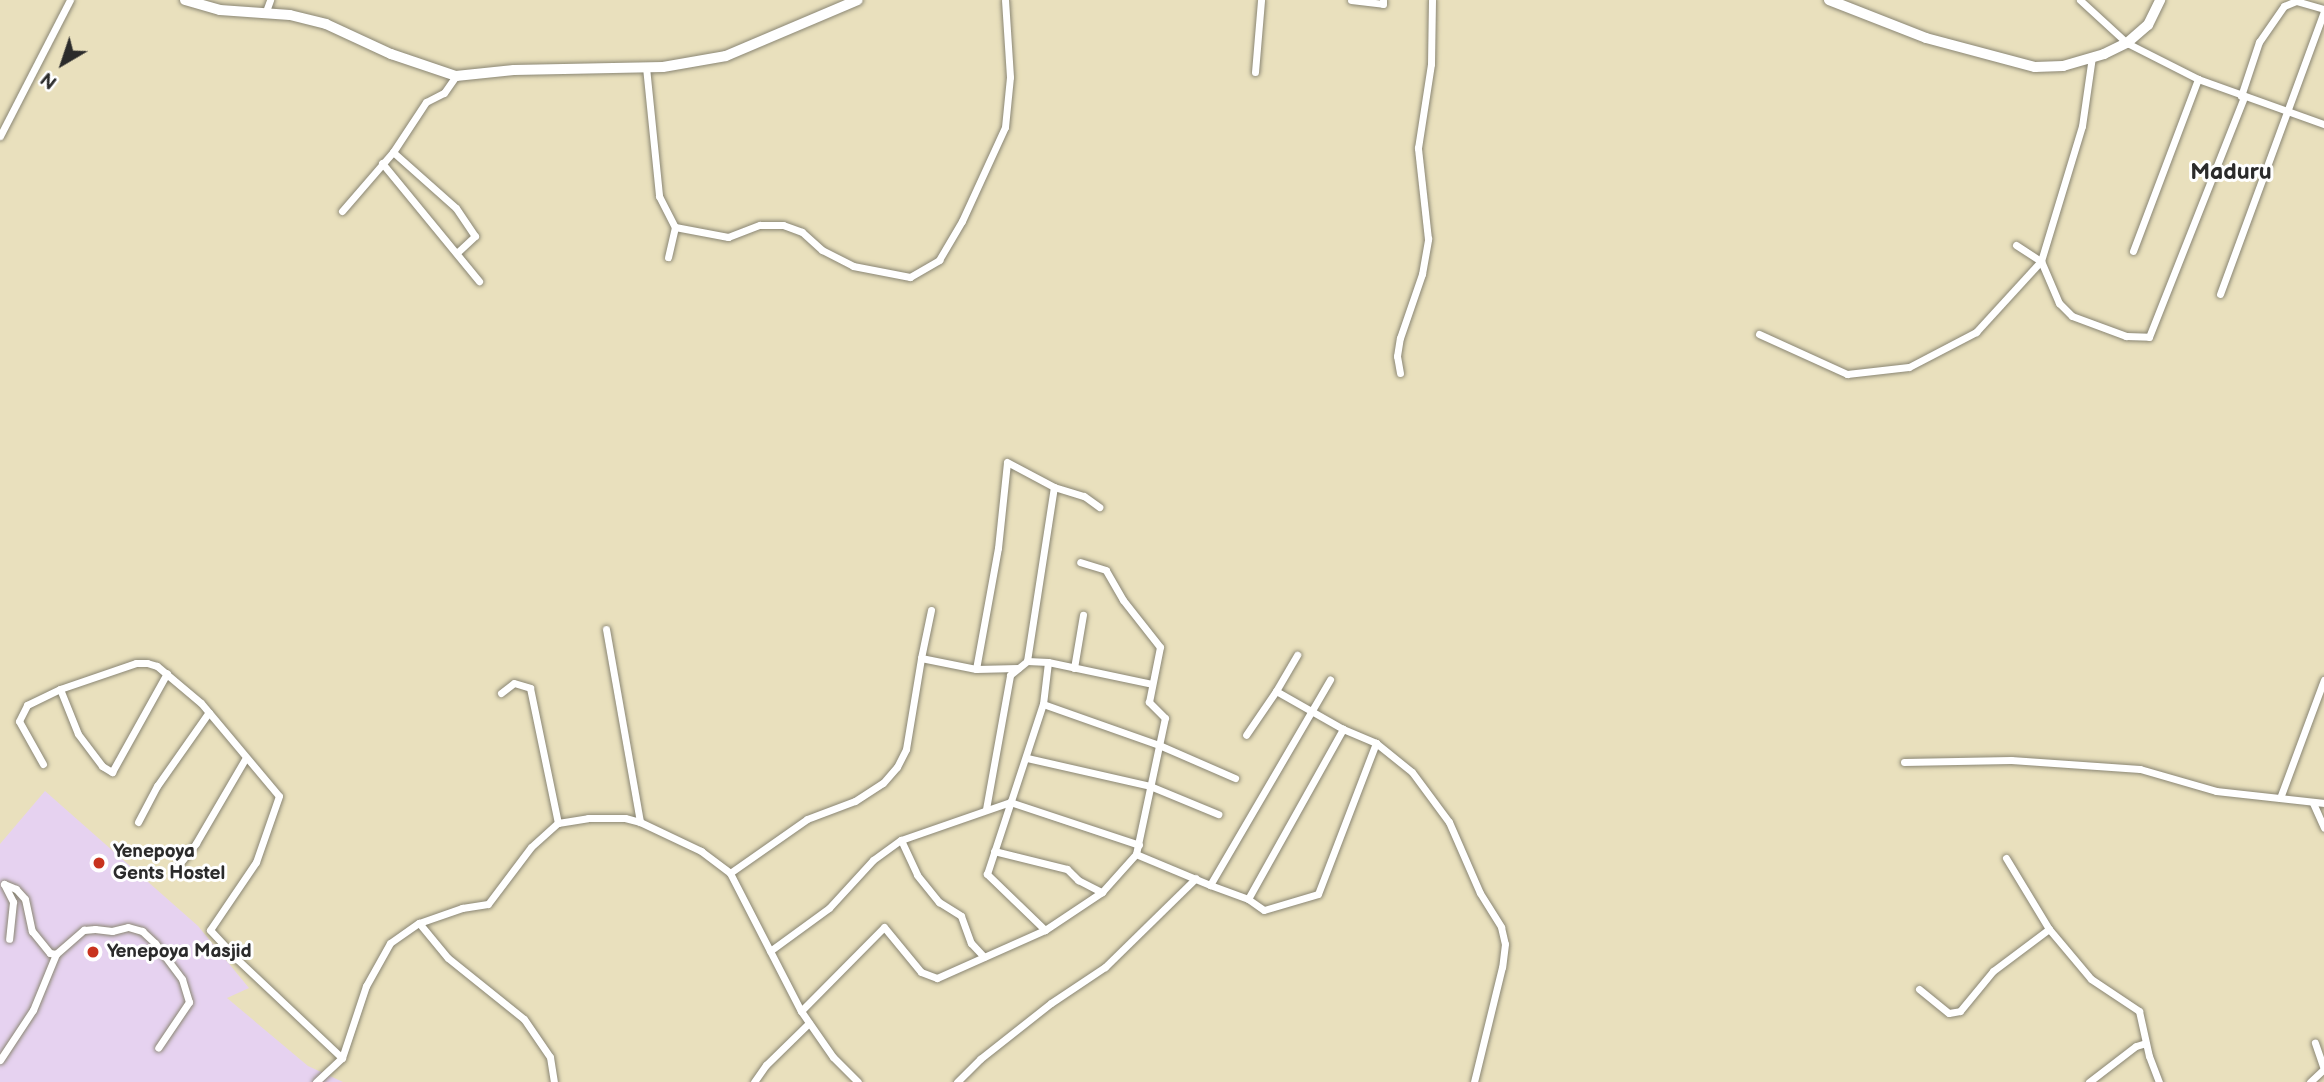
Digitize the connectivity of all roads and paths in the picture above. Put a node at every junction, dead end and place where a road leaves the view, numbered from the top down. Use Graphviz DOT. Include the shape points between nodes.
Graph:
graph roads {
  1 [pos="71,0"];
  2 [pos="185,0"];
  3 [pos="270,0"];
  4 [pos="858,0"];
  5 [pos="1004,0"];
  6 [pos="1261,0"];
  7 [pos="1351,0"];
  8 [pos="1383,0"];
  9 [pos="1432,0"];
  10 [pos="1829,0"];
  11 [pos="2080,0"];
  12 [pos="2160,0"];
  13 [pos="2324,11"];
  14 [pos="265,14"];
  15 [pos="2127,43"];
  16 [pos="2092,57"];
  17 [pos="646,67"];
  18 [pos="1255,72"];
  19 [pos="456,76"];
  20 [pos="2198,79"];
  21 [pos="2243,97"];
  22 [pos="2289,114"];
  23 [pos="2324,124"];
  24 [pos="0,136"];
  25 [pos="393,152"];
  26 [pos="382,163"];
  27 [pos="342,211"];
  28 [pos="675,227"];
  29 [pos="2016,245"];
  30 [pos="2133,251"];
  31 [pos="457,253"];
  32 [pos="668,257"];
  33 [pos="2041,261"];
  34 [pos="479,281"];
  35 [pos="2220,294"];
  36 [pos="1759,334"];
  37 [pos="1400,373"];
  38 [pos="1054,487"];
  39 [pos="1099,507"];
  40 [pos="1080,562"];
  41 [pos="931,610"];
  42 [pos="1083,615"];
  43 [pos="606,629"];
  44 [pos="1297,654"];
  45 [pos="921,657"];
  46 [pos="1027,661"];
  47 [pos="1048,662"];
  48 [pos="1018,668"];
  49 [pos="1074,668"];
  50 [pos="976,669"];
  51 [pos="167,673"];
  52 [pos="1330,680"];
  53 [pos="2324,680"];
  54 [pos="1152,684"];
  55 [pos="60,689"];
  56 [pos="1276,691"];
  57 [pos="501,693"];
  58 [pos="1043,704"];
  59 [pos="1312,711"];
  60 [pos="209,712"];
  61 [pos="1343,729"];
  62 [pos="1246,735"];
  63 [pos="1376,743"];
  64 [pos="1159,745"];
  65 [pos="1027,758"];
  66 [pos="245,759"];
  67 [pos="1904,762"];
  68 [pos="43,764"];
  69 [pos="1235,778"];
  70 [pos="1150,786"];
  71 [pos="2280,798"];
  72 [pos="1010,802"];
  73 [pos="2313,803"];
  74 [pos="2324,803"];
  75 [pos="986,809"];
  76 [pos="1218,814"];
  77 [pos="138,821"];
  78 [pos="640,822"];
  79 [pos="558,823"];
  80 [pos="2324,828"];
  81 [pos="901,840"];
  82 [pos="1139,845"];
  83 [pos="994,851"];
  84 [pos="1136,853"];
  85 [pos="2006,858"];
  86 [pos="176,868"];
  87 [pos="730,873"];
  88 [pos="1196,878"];
  89 [pos="2,883"];
  90 [pos="1210,885"];
  91 [pos="1102,892"];
  92 [pos="1248,899"];
  93 [pos="419,923"];
  94 [pos="2049,929"];
  95 [pos="1045,930"];
  96 [pos="9,939"];
  97 [pos="770,951"];
  98 [pos="56,954"];
  99 [pos="984,957"];
  100 [pos="1919,989"];
  101 [pos="801,1011"];
  102 [pos="809,1023"];
  103 [pos="2146,1043"];
  104 [pos="2315,1043"];
  105 [pos="158,1048"];
  106 [pos="342,1058"];
  107 [pos="0,1060"];
  108 [pos="2324,1069"];
  109 [pos="853,1080"];
  110 [pos="316,1082"];
  111 [pos="554,1082"];
  112 [pos="754,1082"];
  113 [pos="957,1082"];
  114 [pos="1474,1082"];
  115 [pos="2090,1082"];
  116 [pos="2159,1082"];
  117 [pos="2310,1082"];
  1 -- 24 [label="street"];
  2 -- 14 [label="main road" via="220,10"];
  3 -- 14 [label="street"];
  4 -- 17 [label="main road" via="726,56"];
  5 -- 28 [label="street" via="1010,77 1005,127 939,260 909,277 853,266 822,250 802,232 783,225 760,225 728,237"];
  6 -- 18 [label="street"];
  7 -- 8 [label="street" via="1383,4"];
  9 -- 37 [label="street" via="1432,64 1418,148 1427,239 1422,274 1400,338"];
  10 -- 16 [label="main road" via="1926,38 2035,67 2063,66"];
  11 -- 15 [label="street"];
  12 -- 15 [label="main road" via="2148,25"];
  13 -- 21 [label="street" via="2296,1 2284,6 2259,41"];
  13 -- 22 [label="street"];
  14 -- 19 [label="main road" via="326,24 391,54"];
  15 -- 16 [label="main road"];
  15 -- 20 [label="street"];
  16 -- 33 [label="street" via="2082,126"];
  17 -- 19 [label="main road"];
  17 -- 28 [label="street" via="659,196"];
  19 -- 25 [label="street" via="444,93 426,102"];
  20 -- 21 [label="street"];
  20 -- 30 [label="street"];
  21 -- 22 [label="street"];
  21 -- 33 [label="street" via="2149,337 2126,336 2072,316 2059,303"];
  22 -- 23 [label="street"];
  22 -- 35 [label="street"];
  25 -- 26 [label="street"];
  25 -- 31 [label="street" via="456,208 475,236"];
  26 -- 27 [label="street"];
  26 -- 31 [label="street"];
  28 -- 32 [label="street"];
  29 -- 33 [label="street"];
  31 -- 34 [label="street"];
  33 -- 36 [label="street" via="1976,332 1909,367 1847,374"];
  38 -- 39 [label="street" via="1084,496"];
  38 -- 46 [label="street"];
  38 -- 50 [label="street" via="1007,462 998,548"];
  40 -- 54 [label="street" via="1106,570 1160,647"];
  41 -- 45 [label="street"];
  42 -- 49 [label="street"];
  43 -- 78 [label="street"];
  44 -- 56 [label="street"];
  45 -- 50 [label="street"];
  45 -- 87 [label="street" via="906,749 883,783 855,801 807,819"];
  46 -- 47 [label="street"];
  46 -- 48 [label="street"];
  47 -- 49 [label="street"];
  47 -- 58 [label="street"];
  48 -- 50 [label="street"];
  48 -- 75 [label="street" via="1010,675"];
  49 -- 54 [label="street"];
  51 -- 55 [label="street" via="147,663 135,663"];
  51 -- 55 [label="street" via="112,772 78,734"];
  51 -- 60 [label="street"];
  52 -- 59 [label="street"];
  53 -- 71 [label="street"];
  54 -- 64 [label="street" via="1149,702 1165,718"];
  55 -- 68 [label="street" via="27,705 19,721"];
  56 -- 59 [label="street"];
  56 -- 62 [label="street"];
  57 -- 79 [label="street" via="514,683 530,688"];
  58 -- 64 [label="street"];
  58 -- 65 [label="street"];
  59 -- 61 [label="street"];
  59 -- 90 [label="street"];
  60 -- 66 [label="street"];
  60 -- 77 [label="street"];
  61 -- 63 [label="street"];
  61 -- 92 [label="street"];
  63 -- 92 [label="street" via="1318,894 1264,910"];
  63 -- 114 [label="street" via="1412,772 1450,822 1480,892 1501,927 1505,944 1502,967"];
  64 -- 69 [label="street"];
  64 -- 70 [label="street"];
  65 -- 70 [label="street"];
  65 -- 72 [label="street"];
  66 -- 86 [label="street" via="196,843"];
  66 -- 106 [label="street" via="279,796 256,863 210,930"];
  67 -- 71 [label="street" via="2011,760 2140,769 2216,791"];
  70 -- 76 [label="street"];
  70 -- 82 [label="street"];
  71 -- 73 [label="street"];
  72 -- 75 [label="street"];
  72 -- 82 [label="street"];
  72 -- 83 [label="street"];
  73 -- 74 [label="street"];
  73 -- 80 [label="street"];
  75 -- 81 [label="street"];
  78 -- 79 [label="street" via="588,818"];
  78 -- 87 [label="street" via="701,851"];
  79 -- 93 [label="street" via="531,847 488,904"];
  81 -- 97 [label="street" via="873,860 828,908"];
  81 -- 99 [label="street" via="917,875 939,902 961,916 971,943"];
  82 -- 84 [label="street"];
  83 -- 91 [label="street" via="1067,869"];
  83 -- 95 [label="street" via="986,874"];
  84 -- 88 [label="street"];
  84 -- 91 [label="street"];
  85 -- 94 [label="street"];
  87 -- 97 [label="street"];
  88 -- 90 [label="street"];
  88 -- 113 [label="street" via="1105,967 1051,1003"];
  89 -- 96 [label="street" via="13,902"];
  89 -- 98 [label="street" via="25,899 33,932"];
  90 -- 92 [label="street"];
  91 -- 95 [label="street"];
  93 -- 106 [label="street" via="390,943 366,986"];
  93 -- 111 [label="street" via="448,958 524,1019 551,1057"];
  94 -- 100 [label="street" via="1993,971 1960,1011 1949,1013"];
  94 -- 103 [label="street" via="2091,979 2139,1011"];
  95 -- 99 [label="street"];
  97 -- 101 [label="street"];
  98 -- 105 [label="street" via="84,930 128,927 142,931 183,979 189,1002"];
  98 -- 107 [label="street" via="33,1010"];
  99 -- 101 [label="street" via="937,978 921,972 884,927"];
  101 -- 102 [label="street"];
  102 -- 109 [label="street"];
  102 -- 112 [label="street"];
  103 -- 115 [label="street"];
  103 -- 116 [label="street"];
  104 -- 108 [label="street"];
  106 -- 110 [label="street"];
  108 -- 117 [label="street"];
}
